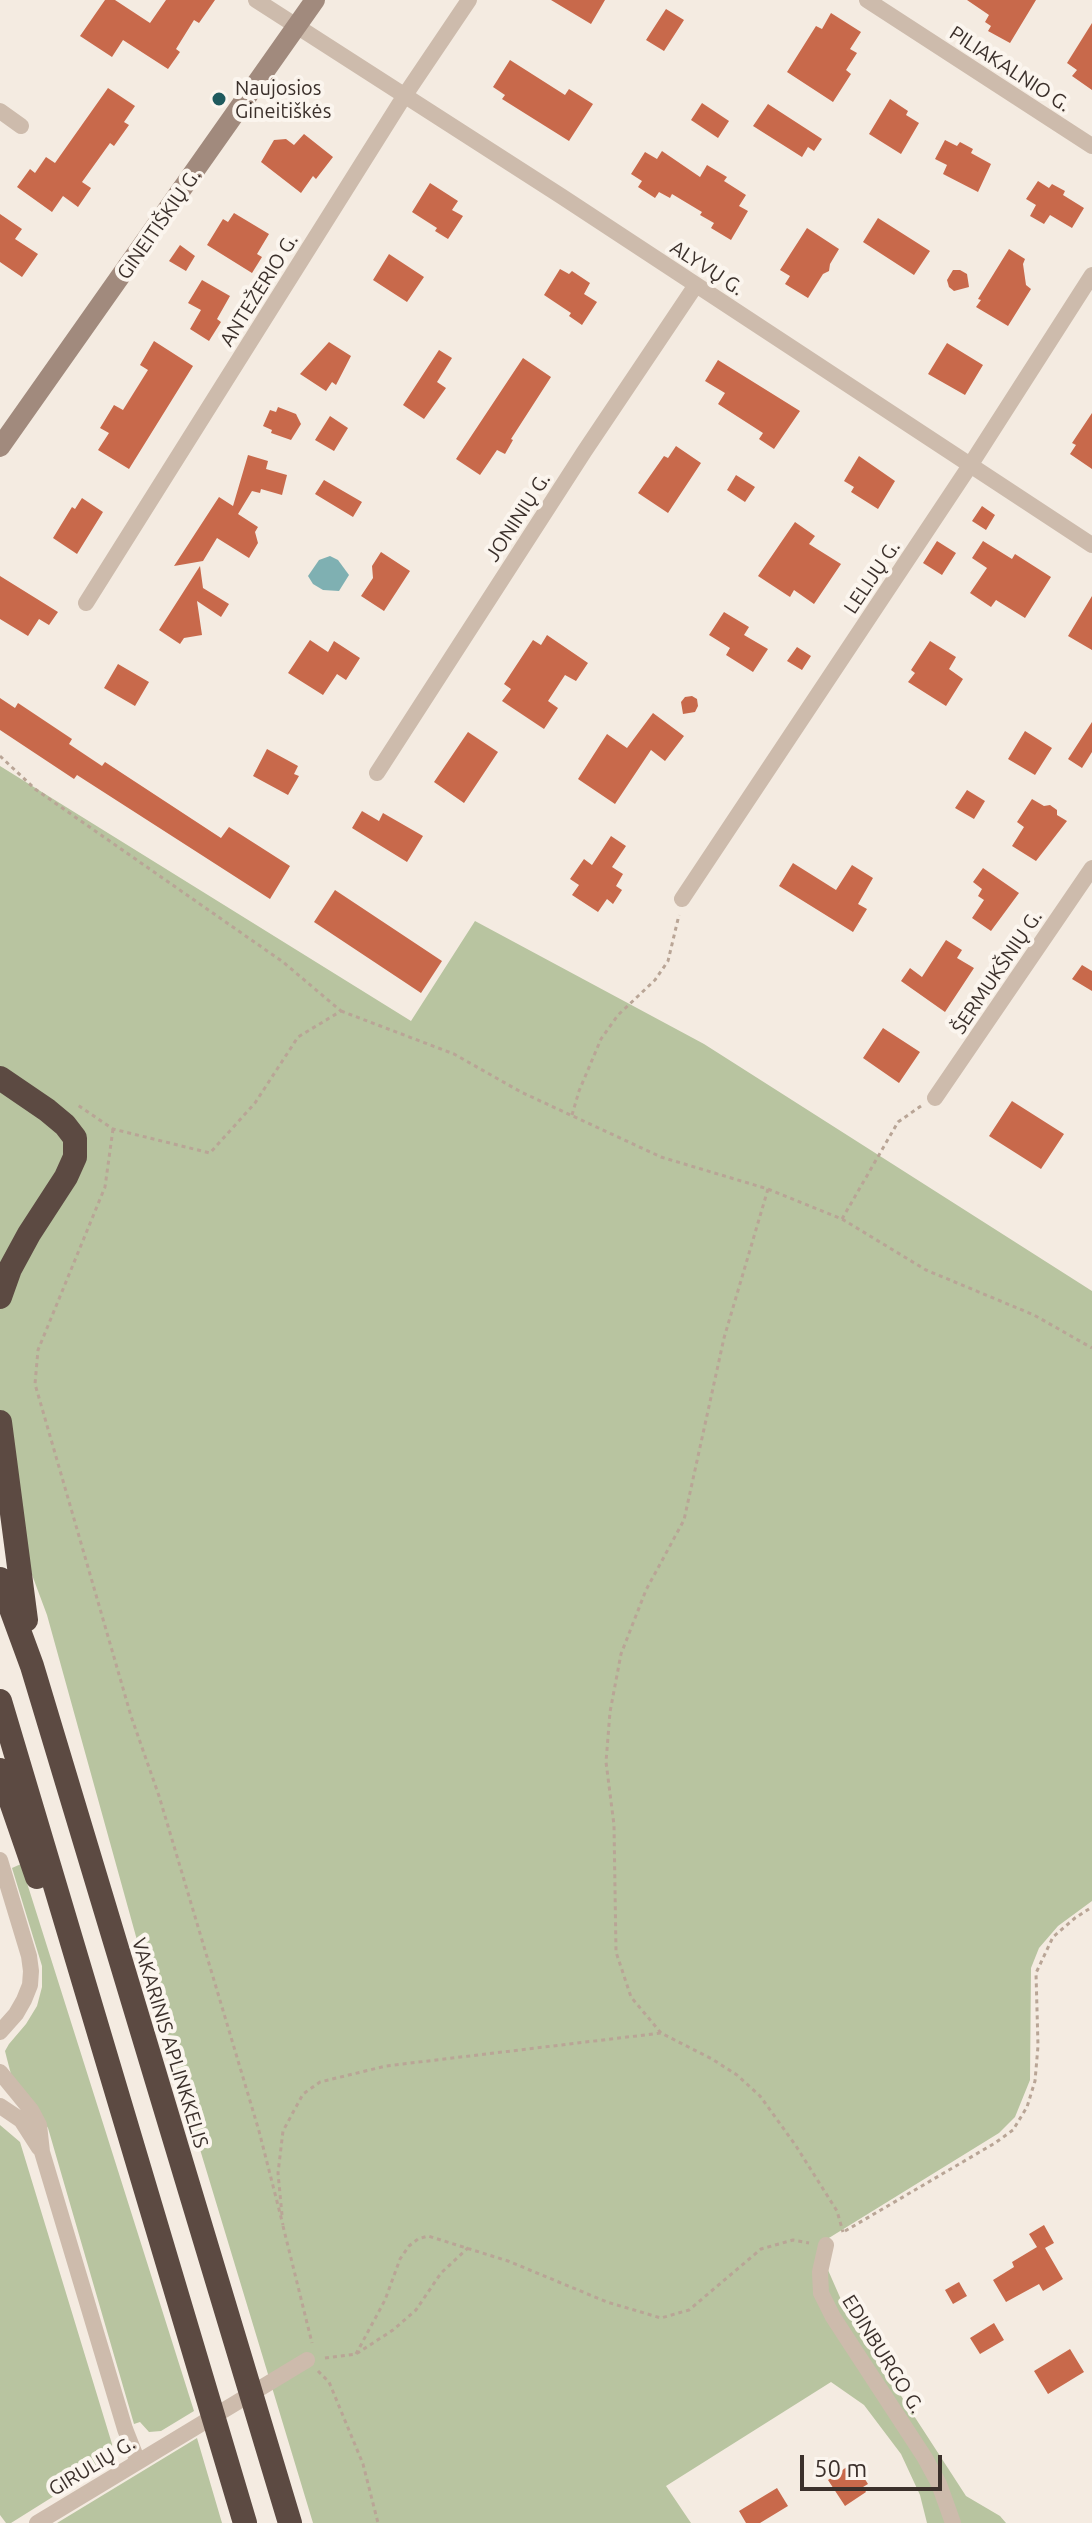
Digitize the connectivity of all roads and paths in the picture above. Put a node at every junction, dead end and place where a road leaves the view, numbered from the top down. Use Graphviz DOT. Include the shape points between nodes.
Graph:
graph roads {
  1 [pos="256,0"];
  2 [pos="315,0"];
  3 [pos="469,0"];
  4 [pos="867,0"];
  5 [pos="298,28"];
  6 [pos="405,95"];
  7 [pos="0,111"];
  8 [pos="21,126"];
  9 [pos="1092,146"];
  10 [pos="1092,275"];
  11 [pos="696,285"];
  12 [pos="0,447"];
  13 [pos="971,464"];
  14 [pos="1092,545"];
  15 [pos="86,603"];
  16 [pos="0,756"];
  17 [pos="377,773"];
  18 [pos="1092,868"];
  19 [pos="682,899"];
  20 [pos="341,1011"];
  21 [pos="0,1078"];
  22 [pos="935,1098"];
  23 [pos="75,1103"];
  24 [pos="572,1115"];
  25 [pos="113,1129"];
  26 [pos="768,1189"];
  27 [pos="842,1219"];
  28 [pos="0,1297"];
  29 [pos="1092,1348"];
  30 [pos="0,1422"];
  31 [pos="0,1579"];
  32 [pos="32,1666"];
  33 [pos="0,1701"];
  34 [pos="0,1770"];
  35 [pos="0,1860"];
  36 [pos="1092,1907"];
  37 [pos="0,2032"];
  38 [pos="661,2033"];
  39 [pos="110,2066"];
  40 [pos="0,2072"];
  41 [pos="0,2106"];
  42 [pos="42,2152"];
  43 [pos="283,2225"];
  44 [pos="843,2232"];
  45 [pos="826,2245"];
  46 [pos="469,2247"];
  47 [pos="313,2340"];
  48 [pos="356,2354"];
  49 [pos="307,2360"];
  50 [pos="138,2462"];
  51 [pos="37,2523"];
  52 [pos="245,2523"];
  53 [pos="290,2523"];
  54 [pos="378,2523"];
  55 [pos="953,2523"];
  1 -- 5 [label="street, ALYVŲ G."];
  2 -- 5 [label="street, GINEITIŠKIŲ G."];
  3 -- 6 [label="street, ANTEŽERIO G."];
  4 -- 9 [label="street, PILIAKALNIO G."];
  5 -- 6 [label="street, ALYVŲ G."];
  5 -- 12 [label="street, GINEITIŠKIŲ G."];
  6 -- 11 [label="street, ALYVŲ G."];
  6 -- 15 [label="street, ANTEŽERIO G."];
  7 -- 8 [label="street"];
  10 -- 13 [label="street, LELIJŲ G."];
  11 -- 13 [label="street, ALYVŲ G."];
  11 -- 17 [label="street, JONINIŲ G."];
  13 -- 14 [label="street, ALYVŲ G."];
  13 -- 19 [label="street, LELIJŲ G."];
  16 -- 20 [label="path" via="35,789 283,962"];
  18 -- 22 [label="street, ŠERMUKŠNIŲ G."];
  19 -- 24 [label="path" via="668,961 601,1039"];
  20 -- 24 [label="path" via="454,1054"];
  20 -- 25 [label="path" via="298,1037 255,1103 210,1153"];
  21 -- 28 [label="highway" via="65,1125 75,1138 75,1157 10,1269"];
  22 -- 27 [label="path" via="898,1122"];
  23 -- 25 [label="path"];
  24 -- 26 [label="path" via="661,1157"];
  25 -- 43 [label="path" via="105,1187 38,1350 35,1384"];
  26 -- 27 [label="path"];
  26 -- 38 [label="path" via="724,1338 684,1520 646,1590 621,1654 610,1712 606,1762 614,1825 616,1952 631,1997"];
  27 -- 29 [label="path" via="926,1270 1034,1315"];
  30 -- 32 [label="highway"];
  31 -- 32 [label="highway, VAKARINIS APLINKKELIS"];
  32 -- 53 [label="highway, VAKARINIS APLINKKELIS"];
  33 -- 39 [label="highway"];
  34 -- 39 [label="highway" via="68,1973"];
  35 -- 37 [label="street" via="31,1971 24,2000"];
  36 -- 44 [label="path" via="1053,1937 1036,1973 1035,2081 1013,2130"];
  38 -- 43 [label="path" via="386,2066 320,2082 303,2094 283,2131 278,2173"];
  38 -- 44 [label="path" via="712,2059 760,2096 837,2211"];
  39 -- 52 [label="highway"];
  40 -- 42 [label="street" via="39,2125"];
  41 -- 42 [label="street" via="21,2120"];
  42 -- 50 [label="street"];
  43 -- 47 [label="path"];
  44 -- 45 [label="path"];
  45 -- 46 [label="path" via="793,2240 761,2249 689,2310 661,2318"];
  45 -- 55 [label="street, EDINBURGO G." via="821,2293 925,2458"];
  46 -- 48 [label="path" via="441,2273 416,2310"];
  46 -- 48 [label="path" via="428,2236 409,2246"];
  48 -- 49 [label="path"];
  49 -- 50 [label="street, GIRULIŲ G."];
  49 -- 54 [label="path" via="329,2382 363,2464"];
  50 -- 51 [label="street, GIRULIŲ G."];
}
